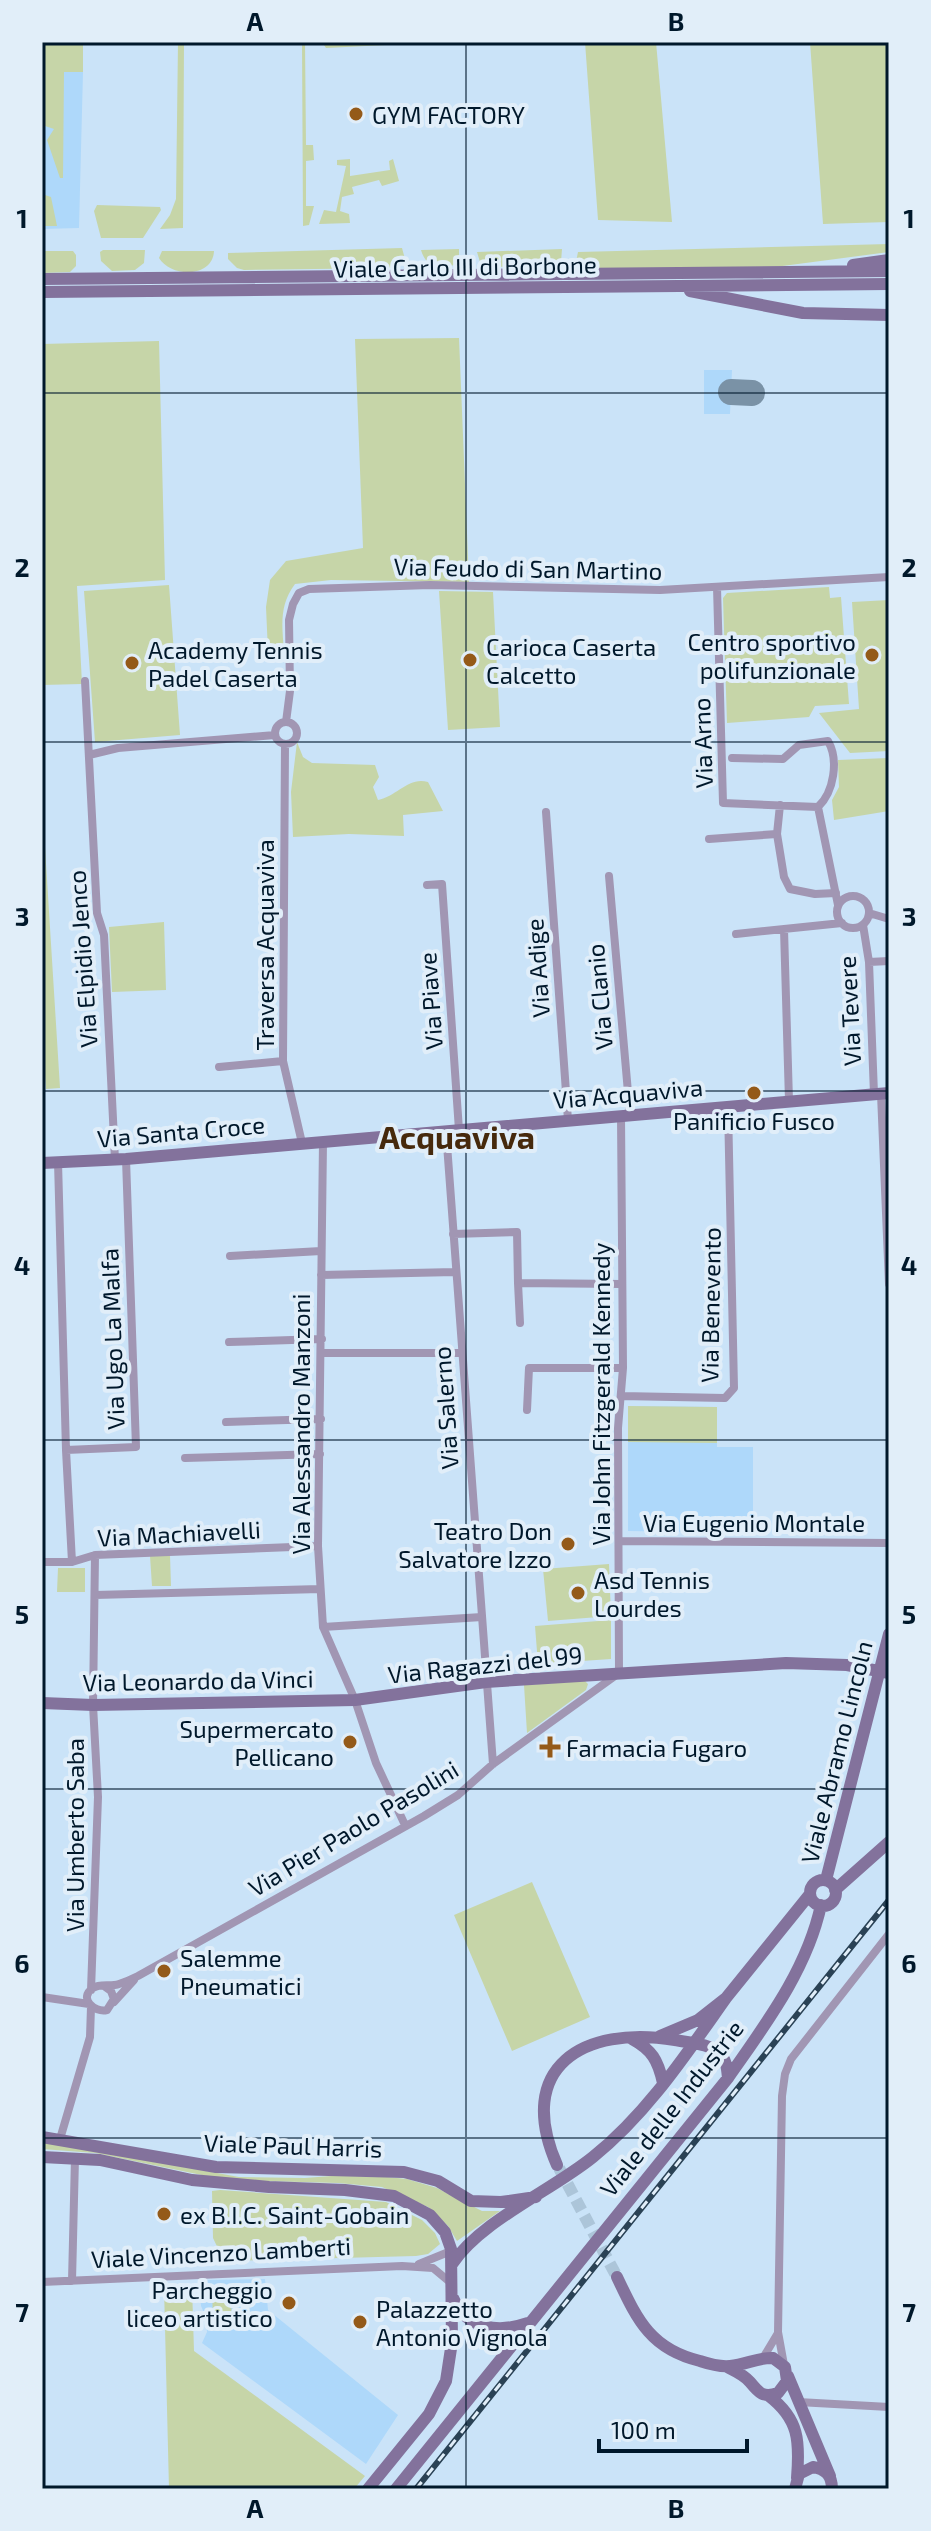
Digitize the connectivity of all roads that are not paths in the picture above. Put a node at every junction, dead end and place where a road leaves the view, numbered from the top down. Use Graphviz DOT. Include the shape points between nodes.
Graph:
graph roads {
  1 [pos="889,260"];
  2 [pos="889,271"];
  3 [pos="798,272"];
  4 [pos="42,279"];
  5 [pos="889,284"];
  6 [pos="667,287"];
  7 [pos="42,292"];
  8 [pos="889,315"];
  9 [pos="889,577"];
  10 [pos="717,587"];
  11 [pos="85,681"];
  12 [pos="286,722"];
  13 [pos="275,735"];
  14 [pos="285,745"];
  15 [pos="89,755"];
  16 [pos="732,758"];
  17 [pos="780,805"];
  18 [pos="818,807"];
  19 [pos="546,812"];
  20 [pos="777,834"];
  21 [pos="709,839"];
  22 [pos="609,876"];
  23 [pos="427,885"];
  24 [pos="836,893"];
  25 [pos="838,905"];
  26 [pos="869,913"];
  27 [pos="889,919"];
  28 [pos="842,923"];
  29 [pos="863,925"];
  30 [pos="784,929"];
  31 [pos="736,934"];
  32 [pos="889,961"];
  33 [pos="869,962"];
  34 [pos="283,1061"];
  35 [pos="219,1067"];
  36 [pos="881,1094"];
  37 [pos="789,1101"];
  38 [pos="728,1107"];
  39 [pos="625,1116"];
  40 [pos="568,1120"];
  41 [pos="452,1130"];
  42 [pos="323,1142"];
  43 [pos="302,1143"];
  44 [pos="120,1160"];
  45 [pos="58,1162"];
  46 [pos="42,1163"];
  47 [pos="453,1234"];
  48 [pos="321,1251"];
  49 [pos="230,1256"];
  50 [pos="455,1272"];
  51 [pos="321,1275"];
  52 [pos="518,1283"];
  53 [pos="621,1284"];
  54 [pos="889,1284"];
  55 [pos="520,1323"];
  56 [pos="322,1339"];
  57 [pos="229,1342"];
  58 [pos="322,1353"];
  59 [pos="460,1353"];
  60 [pos="623,1368"];
  61 [pos="621,1396"];
  62 [pos="527,1410"];
  63 [pos="321,1419"];
  64 [pos="226,1422"];
  65 [pos="66,1450"];
  66 [pos="320,1454"];
  67 [pos="185,1458"];
  68 [pos="619,1541"];
  69 [pos="889,1543"];
  70 [pos="318,1546"];
  71 [pos="95,1555"];
  72 [pos="42,1562"];
  73 [pos="72,1562"];
  74 [pos="320,1589"];
  75 [pos="95,1595"];
  76 [pos="482,1617"];
  77 [pos="323,1627"];
  78 [pos="889,1634"];
  79 [pos="885,1668"];
  80 [pos="619,1673"];
  81 [pos="486,1682"];
  82 [pos="355,1700"];
  83 [pos="42,1703"];
  84 [pos="93,1705"];
  85 [pos="493,1764"];
  86 [pos="405,1825"];
  87 [pos="889,1842"];
  88 [pos="831,1885"];
  89 [pos="810,1894"];
  90 [pos="821,1905"];
  91 [pos="889,1934"];
  92 [pos="93,1967"];
  93 [pos="138,1976"];
  94 [pos="103,1986"];
  95 [pos="90,1991"];
  96 [pos="42,1997"];
  97 [pos="726,1998"];
  98 [pos="65,1999"];
  99 [pos="90,2006"];
  100 [pos="110,2007"];
  101 [pos="90,2037"];
  102 [pos="657,2037"];
  103 [pos="632,2039"];
  104 [pos="694,2043"];
  105 [pos="728,2078"];
  106 [pos="663,2083"];
  107 [pos="42,2137"];
  108 [pos="60,2139"];
  109 [pos="42,2157"];
  110 [pos="75,2158"];
  111 [pos="557,2165"];
  112 [pos="536,2197"];
  113 [pos="452,2258"];
  114 [pos="402,2266"];
  115 [pos="617,2277"];
  116 [pos="72,2281"];
  117 [pos="42,2282"];
  118 [pos="451,2285"];
  119 [pos="528,2323"];
  120 [pos="778,2332"];
  121 [pos="761,2359"];
  122 [pos="727,2367"];
  123 [pos="786,2372"];
  124 [pos="750,2382"];
  125 [pos="769,2396"];
  126 [pos="797,2402"];
  127 [pos="889,2407"];
  128 [pos="832,2485"];
  129 [pos="795,2486"];
  130 [pos="368,2489"];
  131 [pos="396,2489"];
  1 -- 3 [label="street"];
  2 -- 3 [label="street, Viale Carlo III di Borbone"];
  3 -- 4 [label="street, Viale Carlo III di Borbone"];
  5 -- 6 [label="street, Viale Carlo III di Borbone"];
  6 -- 7 [label="street, Viale Carlo III di Borbone"];
  6 -- 8 [label="street" via="803,313"];
  9 -- 10 [label="street, Via Feudo di San Martino"];
  10 -- 12 [label="street, Via Feudo di San Martino" via="309,589 299,593 289,620"];
  10 -- 17 [label="street, Via Arno" via="723,803"];
  11 -- 15 [label="street, Via Elpidio Jenco"];
  12 -- 13 [label="street"];
  12 -- 14 [label="street" via="297,734"];
  13 -- 14 [label="street"];
  13 -- 15 [label="street"];
  14 -- 34 [label="street, Traversa Acquaviva"];
  15 -- 44 [label="street, Via Elpidio Jenco" via="97,913 104,935"];
  16 -- 18 [label="street, Via Arno" via="783,759 799,745 828,741 833,782"];
  17 -- 18 [label="street, Via Arno"];
  17 -- 20 [label="street"];
  18 -- 24 [label="street"];
  19 -- 40 [label="street, Via Adige"];
  20 -- 21 [label="street"];
  20 -- 24 [label="street" via="790,889"];
  22 -- 39 [label="street, Via Clanio"];
  23 -- 41 [label="street, Via Piave" via="442,884"];
  24 -- 25 [label="street"];
  25 -- 26 [label="street" via="855,895 864,899"];
  25 -- 28 [label="street"];
  26 -- 27 [label="street"];
  26 -- 29 [label="street"];
  28 -- 29 [label="street"];
  28 -- 30 [label="street"];
  29 -- 33 [label="street, Via Tevere"];
  30 -- 31 [label="street"];
  30 -- 37 [label="street"];
  32 -- 33 [label="street"];
  33 -- 36 [label="street, Via Tevere"];
  34 -- 35 [label="street"];
  34 -- 43 [label="street, Traversa Acquaviva"];
  36 -- 37 [label="street, Via Acquaviva"];
  36 -- 54 [label="street, Via Tevere"];
  37 -- 38 [label="street, Via Acquaviva"];
  38 -- 39 [label="street, Via Acquaviva"];
  38 -- 61 [label="street, Via Benevento" via="734,1388 725,1398"];
  39 -- 40 [label="street, Via Acquaviva"];
  39 -- 53 [label="street, Via John Fitzgerald Kennedy"];
  40 -- 41 [label="street, Via Acquaviva"];
  41 -- 42 [label="street, Via Acquaviva"];
  41 -- 47 [label="street, Via Salerno"];
  42 -- 43 [label="street, Via Santa Croce"];
  42 -- 48 [label="street, Via Alessandro Manzoni"];
  43 -- 44 [label="street, Via Santa Croce"];
  44 -- 45 [label="street, Via Santa Croce"];
  44 -- 65 [label="street, Via Ugo La Malfa" via="136,1447"];
  45 -- 46 [label="street, Via Santa Croce"];
  45 -- 65 [label="street"];
  47 -- 50 [label="street, Via Salerno"];
  47 -- 52 [label="street" via="517,1232"];
  48 -- 49 [label="street"];
  48 -- 51 [label="street, Via Alessandro Manzoni"];
  50 -- 51 [label="street"];
  50 -- 59 [label="street, Via Salerno"];
  51 -- 56 [label="street, Via Alessandro Manzoni"];
  52 -- 53 [label="street"];
  52 -- 55 [label="street"];
  53 -- 60 [label="street, Via John Fitzgerald Kennedy"];
  56 -- 57 [label="street"];
  56 -- 58 [label="street, Via Alessandro Manzoni"];
  58 -- 59 [label="street"];
  58 -- 63 [label="street, Via Alessandro Manzoni"];
  59 -- 76 [label="street, Via Salerno"];
  60 -- 61 [label="street, Via John Fitzgerald Kennedy"];
  60 -- 62 [label="street" via="529,1368"];
  61 -- 68 [label="street, Via John Fitzgerald Kennedy"];
  63 -- 64 [label="street"];
  63 -- 66 [label="street, Via Alessandro Manzoni"];
  65 -- 73 [label="street"];
  66 -- 67 [label="street"];
  66 -- 70 [label="street, Via Alessandro Manzoni"];
  68 -- 69 [label="street, Via Eugenio Montale"];
  68 -- 80 [label="street, Via John Fitzgerald Kennedy"];
  70 -- 71 [label="street, Via Machiavelli"];
  70 -- 74 [label="street, Via Alessandro Manzoni"];
  71 -- 73 [label="street, Via Machiavelli"];
  71 -- 75 [label="street, Via Umberto Saba"];
  72 -- 73 [label="street, Via Machiavelli"];
  74 -- 75 [label="street"];
  74 -- 77 [label="street, Via Alessandro Manzoni"];
  75 -- 84 [label="street, Via Umberto Saba"];
  76 -- 77 [label="street"];
  76 -- 81 [label="street, Via Salerno"];
  77 -- 82 [label="street, Via Alessandro Manzoni"];
  78 -- 79 [label="street, Viale Abramo Lincoln"];
  79 -- 80 [label="street, Via Ragazzi del 99" via="786,1663"];
  79 -- 88 [label="street, Viale Abramo Lincoln"];
  80 -- 81 [label="street, Via Ragazzi del 99"];
  80 -- 85 [label="street, Via Pier Paolo Pasolini"];
  81 -- 82 [label="street, Via Ragazzi del 99"];
  81 -- 85 [label="street, Via Salerno"];
  82 -- 84 [label="street, Via Leonardo da Vinci"];
  82 -- 86 [label="street, Via Alessandro Manzoni"];
  83 -- 84 [label="street, Via Leonardo da Vinci"];
  84 -- 92 [label="street, Via Umberto Saba" via="98,1797"];
  85 -- 86 [label="street, Via Pier Paolo Pasolini" via="458,1795"];
  86 -- 93 [label="street, Via Pier Paolo Pasolini"];
  87 -- 88 [label="street"];
  88 -- 89 [label="street" via="815,1883"];
  88 -- 90 [label="street" via="832,1902"];
  89 -- 90 [label="street"];
  89 -- 97 [label="street, Viale Abramo Lincoln"];
  90 -- 105 [label="street, Viale delle Industrie" via="802,1962"];
  91 -- 120 [label="street" via="808,2034 785,2074"];
  92 -- 94 [label="street, Via Umberto Saba"];
  92 -- 95 [label="street, Via Umberto Saba"];
  93 -- 94 [label="street, Via Pier Paolo Pasolini"];
  93 -- 100 [label="street, Via Pier Paolo Pasolini"];
  94 -- 95 [label="street"];
  94 -- 100 [label="street" via="113,1995"];
  95 -- 98 [label="street"];
  95 -- 99 [label="street"];
  96 -- 98 [label="street"];
  97 -- 102 [label="street, Viale Abramo Lincoln" via="698,2020"];
  97 -- 104 [label="street, Viale Vincenzo Lamberti"];
  98 -- 99 [label="street"];
  99 -- 100 [label="street" via="99,2012"];
  99 -- 101 [label="street, Via Pier Paolo Pasolini"];
  100 -- 101 [label="street, Via Pier Paolo Pasolini"];
  101 -- 108 [label="street, Via Pier Paolo Pasolini"];
  102 -- 103 [label="street, Viale Abramo Lincoln"];
  102 -- 104 [label="street, Viale Abramo Lincoln"];
  103 -- 106 [label="street" via="653,2053"];
  103 -- 111 [label="street, Viale Abramo Lincoln" via="582,2047 552,2079 543,2116"];
  104 -- 105 [label="street, Viale Abramo Lincoln" via="719,2053"];
  104 -- 106 [label="street, Viale Vincenzo Lamberti"];
  105 -- 119 [label="street, Viale delle Industrie"];
  106 -- 112 [label="street, Viale Vincenzo Lamberti" via="627,2128"];
  107 -- 108 [label="street, Viale Paul Harris"];
  108 -- 112 [label="street, Viale Paul Harris" via="216,2167 404,2172 438,2181 471,2201"];
  109 -- 110 [label="street, Viale Paul Harris"];
  110 -- 113 [label="street, Viale Paul Harris" via="192,2180 394,2196 430,2215 445,2232"];
  110 -- 116 [label="street"];
  112 -- 113 [label="street, Viale Vincenzo Lamberti"];
  113 -- 114 [label="street, Viale Vincenzo Lamberti"];
  113 -- 118 [label="street"];
  114 -- 116 [label="street, Viale Vincenzo Lamberti"];
  114 -- 118 [label="street, Viale Vincenzo Lamberti" via="433,2268"];
  115 -- 122 [label="street" via="650,2336 676,2354"];
  116 -- 117 [label="street, Viale Vincenzo Lamberti"];
  118 -- 119 [label="street" via="460,2311 475,2322 496,2329"];
  118 -- 130 [label="street" via="446,2381 429,2414"];
  119 -- 131 [label="street, Viale delle Industrie"];
  120 -- 121 [label="street"];
  120 -- 123 [label="street"];
  121 -- 122 [label="street"];
  121 -- 123 [label="street" via="773,2358"];
  121 -- 124 [label="street" via="750,2372"];
  122 -- 124 [label="street"];
  123 -- 125 [label="street" via="782,2390"];
  123 -- 126 [label="street"];
  124 -- 125 [label="street" via="759,2394"];
  125 -- 129 [label="street" via="786,2409 794,2424"];
  126 -- 127 [label="street"];
  126 -- 128 [label="street"];
  128 -- 129 [label="street" via="823,2470 813,2467 803,2470"];
}
